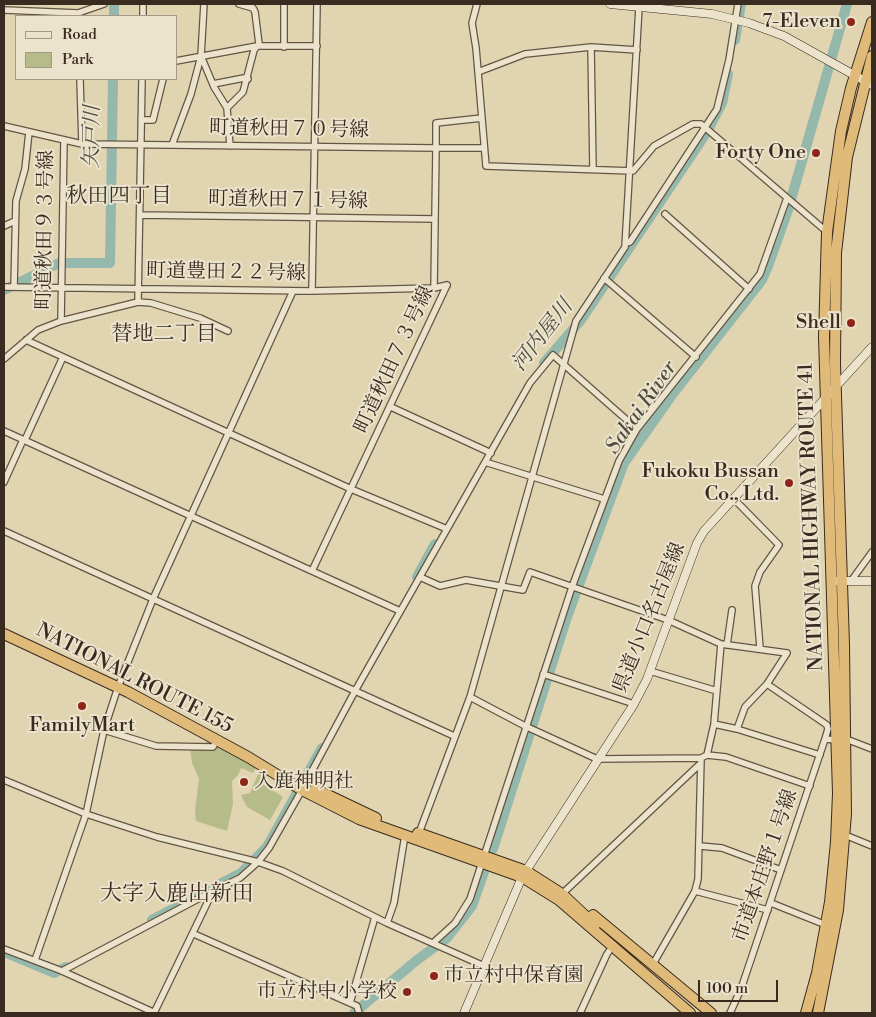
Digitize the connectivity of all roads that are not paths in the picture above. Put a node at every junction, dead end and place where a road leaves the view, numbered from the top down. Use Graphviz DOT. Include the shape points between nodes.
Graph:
graph roads {
  1 [pos="104,4"];
  2 [pos="204,4"];
  3 [pos="239,4"];
  4 [pos="284,4"];
  5 [pos="317,4"];
  6 [pos="477,4"];
  7 [pos="610,4"];
  8 [pos="738,4"];
  9 [pos="629,5"];
  10 [pos="639,7"];
  11 [pos="4,10"];
  12 [pos="78,14"];
  13 [pos="736,18"];
  14 [pos="872,22"];
  15 [pos="257,46"];
  16 [pos="317,46"];
  17 [pos="284,47"];
  18 [pos="591,47"];
  19 [pos="637,50"];
  20 [pos="201,56"];
  21 [pos="872,56"];
  22 [pos="178,61"];
  23 [pos="478,72"];
  24 [pos="80,80"];
  25 [pos="142,80"];
  26 [pos="163,80"];
  27 [pos="248,80"];
  28 [pos="864,81"];
  29 [pos="213,84"];
  30 [pos="227,108"];
  31 [pos="482,118"];
  32 [pos="142,120"];
  33 [pos="4,126"];
  34 [pos="707,127"];
  35 [pos="29,132"];
  36 [pos="64,140"];
  37 [pos="82,144"];
  38 [pos="141,145"];
  39 [pos="172,145"];
  40 [pos="230,146"];
  41 [pos="315,146"];
  42 [pos="436,148"];
  43 [pos="484,148"];
  44 [pos="593,168"];
  45 [pos="630,170"];
  46 [pos="787,198"];
  47 [pos="665,214"];
  48 [pos="140,216"];
  49 [pos="313,219"];
  50 [pos="15,221"];
  51 [pos="435,221"];
  52 [pos="4,226"];
  53 [pos="827,232"];
  54 [pos="626,243"];
  55 [pos="604,278"];
  56 [pos="447,285"];
  57 [pos="4,287"];
  58 [pos="14,287"];
  59 [pos="61,287"];
  60 [pos="139,288"];
  61 [pos="434,288"];
  62 [pos="749,289"];
  63 [pos="293,291"];
  64 [pos="312,291"];
  65 [pos="138,302"];
  66 [pos="61,321"];
  67 [pos="228,331"];
  68 [pos="26,340"];
  69 [pos="872,347"];
  70 [pos="63,357"];
  71 [pos="696,357"];
  72 [pos="4,359"];
  73 [pos="564,365"];
  74 [pos="836,385"];
  75 [pos="826,396"];
  76 [pos="391,407"];
  77 [pos="637,429"];
  78 [pos="4,431"];
  79 [pos="228,432"];
  80 [pos="24,440"];
  81 [pos="491,452"];
  82 [pos="486,462"];
  83 [pos="532,478"];
  84 [pos="4,482"];
  85 [pos="351,489"];
  86 [pos="733,498"];
  87 [pos="604,499"];
  88 [pos="191,515"];
  89 [pos="446,529"];
  90 [pos="4,531"];
  91 [pos="872,552"];
  92 [pos="312,571"];
  93 [pos="420,577"];
  94 [pos="842,581"];
  95 [pos="872,581"];
  96 [pos="503,585"];
  97 [pos="575,588"];
  98 [pos="153,599"];
  99 [pos="732,610"];
  100 [pos="400,611"];
  101 [pos="668,620"];
  102 [pos="4,634"];
  103 [pos="724,644"];
  104 [pos="760,648"];
  105 [pos="650,671"];
  106 [pos="543,674"];
  107 [pos="767,684"];
  108 [pos="118,687"];
  109 [pos="355,691"];
  110 [pos="716,691"];
  111 [pos="470,697"];
  112 [pos="634,704"];
  113 [pos="714,724"];
  114 [pos="525,726"];
  115 [pos="737,729"];
  116 [pos="104,730"];
  117 [pos="454,736"];
  118 [pos="842,739"];
  119 [pos="217,740"];
  120 [pos="825,740"];
  121 [pos="872,749"];
  122 [pos="820,755"];
  123 [pos="597,759"];
  124 [pos="703,759"];
  125 [pos="4,780"];
  126 [pos="810,786"];
  127 [pos="304,787"];
  128 [pos="86,814"];
  129 [pos="418,833"];
  130 [pos="845,835"];
  131 [pos="405,836"];
  132 [pos="700,846"];
  133 [pos="872,846"];
  134 [pos="483,859"];
  135 [pos="258,862"];
  136 [pos="782,870"];
  137 [pos="524,874"];
  138 [pos="213,891"];
  139 [pos="695,891"];
  140 [pos="562,894"];
  141 [pos="573,902"];
  142 [pos="770,903"];
  143 [pos="768,910"];
  144 [pos="375,917"];
  145 [pos="387,923"];
  146 [pos="826,926"];
  147 [pos="194,934"];
  148 [pos="433,943"];
  149 [pos="612,947"];
  150 [pos="4,951"];
  151 [pos="35,960"];
  152 [pos="626,960"];
  153 [pos="653,964"];
  154 [pos="484,966"];
  155 [pos="62,971"];
  156 [pos="652,978"];
  157 [pos="350,1002"];
  158 [pos="154,1013"];
  159 [pos="360,1013"];
  160 [pos="464,1013"];
  161 [pos="580,1013"];
  162 [pos="684,1013"];
  163 [pos="690,1013"];
  164 [pos="695,1013"];
  165 [pos="711,1013"];
  166 [pos="730,1013"];
  167 [pos="806,1013"];
  168 [pos="818,1013"];
  1 -- 12 [label="street"];
  2 -- 20 [label="street"];
  3 -- 15 [label="street" via="253,8 255,12"];
  4 -- 17 [label="street"];
  5 -- 16 [label="street"];
  6 -- 23 [label="street" via="472,23"];
  7 -- 9 [label="main road"];
  8 -- 13 [label="street"];
  9 -- 10 [label="main road"];
  10 -- 13 [label="main road"];
  10 -- 19 [label="street"];
  11 -- 12 [label="street"];
  13 -- 28 [label="main road" via="784,36"];
  13 -- 34 [label="street" via="720,99"];
  14 -- 28 [label="highway, NATIONAL HIGHWAY ROUTE 41"];
  15 -- 17 [label="street"];
  15 -- 20 [label="street"];
  15 -- 27 [label="street"];
  16 -- 17 [label="street"];
  16 -- 41 [label="street"];
  18 -- 19 [label="street"];
  18 -- 23 [label="street" via="525,54"];
  18 -- 44 [label="street"];
  19 -- 45 [label="street"];
  20 -- 22 [label="street"];
  20 -- 29 [label="street"];
  20 -- 39 [label="street"];
  21 -- 28 [label="highway, NATIONAL HIGHWAY ROUTE 41"];
  23 -- 31 [label="street"];
  24 -- 37 [label="street"];
  25 -- 32 [label="street"];
  26 -- 32 [label="street" via="153,120"];
  27 -- 29 [label="street"];
  27 -- 30 [label="street" via="243,92"];
  28 -- 53 [label="highway, NATIONAL HIGHWAY ROUTE 41" via="838,152"];
  28 -- 74 [label="highway, NATIONAL HIGHWAY ROUTE 41" via="847,157 837,235 834,289"];
  29 -- 30 [label="street"];
  30 -- 40 [label="street"];
  31 -- 42 [label="street" via="436,123"];
  31 -- 43 [label="street"];
  32 -- 38 [label="street"];
  33 -- 35 [label="street, 町道秋田７０号線"];
  34 -- 45 [label="street" via="693,124 659,143 637,169"];
  34 -- 46 [label="street"];
  34 -- 54 [label="street" via="630,242"];
  35 -- 36 [label="street, 町道秋田７０号線"];
  35 -- 50 [label="street"];
  36 -- 37 [label="street, 町道秋田７０号線"];
  36 -- 59 [label="street, 町道秋田９３号線"];
  37 -- 38 [label="street, 町道秋田７０号線"];
  38 -- 39 [label="street, 町道秋田７０号線"];
  38 -- 48 [label="street"];
  39 -- 40 [label="street, 町道秋田７０号線"];
  40 -- 41 [label="street, 町道秋田７０号線"];
  41 -- 42 [label="street, 町道秋田７０号線"];
  41 -- 49 [label="street"];
  42 -- 43 [label="street, 町道秋田７０号線"];
  42 -- 51 [label="street"];
  43 -- 44 [label="street" via="486,166"];
  44 -- 45 [label="street"];
  45 -- 54 [label="street"];
  46 -- 53 [label="street"];
  46 -- 62 [label="street" via="766,262"];
  47 -- 62 [label="street"];
  48 -- 49 [label="street, 町道秋田７１号線"];
  48 -- 60 [label="street"];
  49 -- 51 [label="street, 町道秋田７１号線"];
  49 -- 64 [label="street"];
  50 -- 52 [label="street"];
  50 -- 58 [label="street"];
  51 -- 61 [label="street"];
  53 -- 75 [label="highway, NATIONAL HIGHWAY ROUTE 41" via="824,284"];
  54 -- 55 [label="street"];
  55 -- 71 [label="street"];
  55 -- 73 [label="street" via="576,320"];
  56 -- 61 [label="street, 町道豊田２２号線"];
  56 -- 76 [label="street, 町道秋田７３号線"];
  57 -- 58 [label="street, 町道豊田２２号線"];
  58 -- 59 [label="street, 町道豊田２２号線"];
  59 -- 60 [label="street, 町道豊田２２号線"];
  59 -- 66 [label="street, 町道秋田９３号線"];
  60 -- 63 [label="street, 町道豊田２２号線"];
  60 -- 65 [label="street"];
  61 -- 64 [label="street, 町道豊田２２号線"];
  62 -- 71 [label="street"];
  63 -- 64 [label="street, 町道豊田２２号線"];
  63 -- 79 [label="street"];
  65 -- 66 [label="street"];
  65 -- 67 [label="street" via="200,318"];
  66 -- 68 [label="street" via="38,330"];
  68 -- 70 [label="street"];
  68 -- 72 [label="street"];
  69 -- 74 [label="main road, 県道小口名古屋線"];
  70 -- 79 [label="street"];
  70 -- 80 [label="street"];
  71 -- 77 [label="street"];
  73 -- 77 [label="street"];
  73 -- 81 [label="street" via="553,355 530,383"];
  73 -- 83 [label="street"];
  74 -- 75 [label="main road, 県道小口名古屋線"];
  74 -- 94 [label="highway, NATIONAL HIGHWAY ROUTE 41"];
  75 -- 86 [label="main road, 県道小口名古屋線"];
  75 -- 94 [label="highway, NATIONAL HIGHWAY ROUTE 41"];
  76 -- 81 [label="street"];
  76 -- 85 [label="street, 町道秋田７３号線"];
  77 -- 87 [label="street" via="619,461"];
  78 -- 80 [label="street"];
  79 -- 85 [label="street"];
  79 -- 88 [label="street"];
  80 -- 84 [label="street"];
  80 -- 88 [label="street"];
  81 -- 82 [label="street"];
  82 -- 83 [label="street"];
  82 -- 89 [label="street"];
  83 -- 87 [label="street"];
  83 -- 96 [label="street"];
  85 -- 89 [label="street"];
  85 -- 92 [label="street, 町道秋田７３号線"];
  86 -- 101 [label="main road, 県道小口名古屋線" via="710,522 697,543"];
  86 -- 104 [label="street" via="779,544 754,586"];
  87 -- 97 [label="street"];
  88 -- 92 [label="street"];
  88 -- 98 [label="street"];
  89 -- 93 [label="street"];
  90 -- 98 [label="street"];
  91 -- 94 [label="street"];
  92 -- 100 [label="street"];
  93 -- 96 [label="street" via="440,586 466,580"];
  93 -- 100 [label="street"];
  94 -- 95 [label="main road"];
  94 -- 118 [label="highway, NATIONAL HIGHWAY ROUTE 41"];
  96 -- 97 [label="street" via="523,590 530,572"];
  96 -- 111 [label="street"];
  97 -- 101 [label="street"];
  97 -- 106 [label="street"];
  98 -- 108 [label="street"];
  98 -- 109 [label="street"];
  99 -- 103 [label="street"];
  100 -- 109 [label="street"];
  101 -- 103 [label="street"];
  101 -- 105 [label="main road, 県道小口名古屋線"];
  102 -- 108 [label="highway, NATIONAL ROUTE 155"];
  103 -- 104 [label="street"];
  103 -- 110 [label="street"];
  104 -- 107 [label="street" via="787,653"];
  105 -- 110 [label="street"];
  105 -- 112 [label="main road, 県道小口名古屋線"];
  106 -- 112 [label="street"];
  106 -- 114 [label="street"];
  107 -- 115 [label="street" via="745,707"];
  107 -- 120 [label="street" via="827,725"];
  108 -- 116 [label="street"];
  108 -- 119 [label="highway, NATIONAL ROUTE 155"];
  109 -- 117 [label="street"];
  109 -- 127 [label="street"];
  110 -- 113 [label="street"];
  111 -- 114 [label="street"];
  111 -- 117 [label="street"];
  112 -- 123 [label="main road, 県道小口名古屋線"];
  113 -- 115 [label="street"];
  113 -- 124 [label="street"];
  114 -- 123 [label="street"];
  114 -- 134 [label="street"];
  115 -- 122 [label="street"];
  116 -- 119 [label="street" via="156,746 213,747"];
  116 -- 128 [label="street"];
  117 -- 129 [label="street"];
  118 -- 120 [label="street"];
  118 -- 121 [label="street"];
  118 -- 130 [label="highway, NATIONAL HIGHWAY ROUTE 41"];
  118 -- 146 [label="highway, NATIONAL HIGHWAY ROUTE 41" via="836,842"];
  119 -- 127 [label="highway, NATIONAL ROUTE 155"];
  120 -- 122 [label="street, 市道本庄野１号線"];
  122 -- 126 [label="street, 市道本庄野１号線"];
  123 -- 124 [label="street"];
  123 -- 137 [label="main road, 県道小口名古屋線"];
  124 -- 126 [label="street" via="726,757"];
  124 -- 132 [label="street"];
  124 -- 140 [label="street"];
  125 -- 128 [label="street"];
  126 -- 136 [label="street, 市道本庄野１号線"];
  127 -- 129 [label="highway, NATIONAL ROUTE 155"];
  127 -- 131 [label="highway, NATIONAL ROUTE 155" via="359,819"];
  127 -- 135 [label="street"];
  128 -- 135 [label="street" via="157,837"];
  128 -- 151 [label="street"];
  129 -- 134 [label="highway, NATIONAL ROUTE 155"];
  130 -- 133 [label="street"];
  130 -- 168 [label="highway, NATIONAL HIGHWAY ROUTE 41" via="838,910"];
  131 -- 134 [label="highway, NATIONAL ROUTE 155"];
  131 -- 145 [label="street" via="394,903"];
  132 -- 136 [label="street" via="722,848"];
  132 -- 139 [label="street"];
  134 -- 137 [label="highway, NATIONAL ROUTE 155"];
  134 -- 148 [label="street" via="465,909"];
  135 -- 138 [label="street" via="240,878"];
  135 -- 144 [label="street"];
  136 -- 142 [label="street, 市道本庄野１号線"];
  137 -- 140 [label="highway, NATIONAL ROUTE 155"];
  137 -- 149 [label="highway, NATIONAL ROUTE 155"];
  137 -- 154 [label="main road, 県道小口名古屋線"];
  138 -- 147 [label="street"];
  138 -- 155 [label="street"];
  139 -- 143 [label="street"];
  139 -- 153 [label="street"];
  140 -- 141 [label="highway, NATIONAL ROUTE 155"];
  141 -- 153 [label="highway"];
  141 -- 156 [label="highway, NATIONAL ROUTE 155"];
  142 -- 143 [label="street, 市道本庄野１号線"];
  142 -- 146 [label="street"];
  143 -- 166 [label="street, 市道本庄野１号線"];
  144 -- 145 [label="street"];
  144 -- 157 [label="street"];
  145 -- 148 [label="street"];
  146 -- 167 [label="highway, NATIONAL HIGHWAY ROUTE 41"];
  147 -- 157 [label="street"];
  147 -- 158 [label="street"];
  148 -- 154 [label="street"];
  149 -- 152 [label="highway, NATIONAL ROUTE 155"];
  149 -- 161 [label="street"];
  150 -- 151 [label="street"];
  151 -- 155 [label="street"];
  152 -- 156 [label="highway, NATIONAL ROUTE 155"];
  152 -- 162 [label="highway"];
  153 -- 165 [label="highway"];
  154 -- 160 [label="main road, 県道小口名古屋線"];
  155 -- 158 [label="street"];
  156 -- 163 [label="highway, NATIONAL ROUTE 155"];
  156 -- 164 [label="highway, NATIONAL ROUTE 155"];
  157 -- 159 [label="street"];
}
